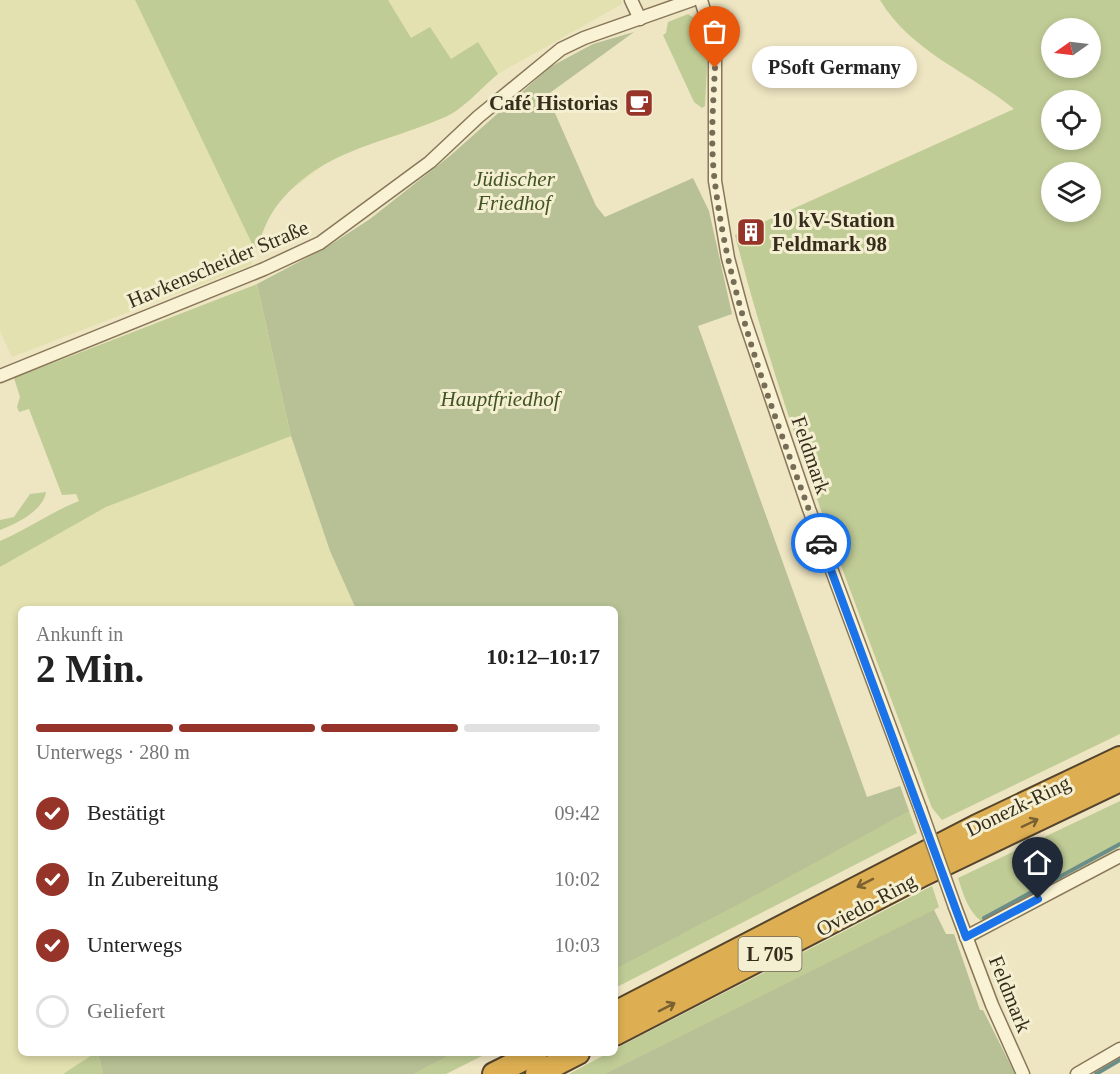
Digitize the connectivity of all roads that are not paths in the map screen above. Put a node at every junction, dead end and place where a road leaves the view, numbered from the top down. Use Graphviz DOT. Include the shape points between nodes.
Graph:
graph roads {
  1 [pos="631,0"];
  2 [pos="692,0"];
  3 [pos="701,0"];
  4 [pos="640,19"];
  5 [pos="0,376"];
  6 [pos="1120,758"];
  7 [pos="1120,780"];
  8 [pos="1120,856"];
  9 [pos="921,865"];
  10 [pos="966,937"];
  11 [pos="618,1012"];
  12 [pos="618,1032"];
  13 [pos="1120,1048"];
  14 [pos="530,1056"];
  15 [pos="572,1056"];
  16 [pos="494,1074"];
  17 [pos="537,1074"];
  18 [pos="1023,1074"];
  19 [pos="1077,1074"];
  1 -- 4 [label="street"];
  2 -- 4 [label="street, Havkenscheider Straße"];
  3 -- 10 [label="street, Feldmark, bridge" via="715,47 715,181 728,258 744,318 809,509"];
  4 -- 5 [label="street, Havkenscheider Straße" via="584,38 547,59 430,162 320,243"];
  6 -- 9 [label="highway, Donezk-Ring / L 705"];
  9 -- 7 [label="highway, Donezk-Ring / L 705, one-way"];
  8 -- 10 [label="street"];
  9 -- 11 [label="highway, Oviedo-Ring / L 705, one-way"];
  12 -- 9 [label="highway, Oviedo-Ring / L 705, one-way"];
  10 -- 18 [label="street, Feldmark"];
  13 -- 19 [label="street"];
  14 -- 16 [label="highway"];
  15 -- 17 [label="highway"];
}
